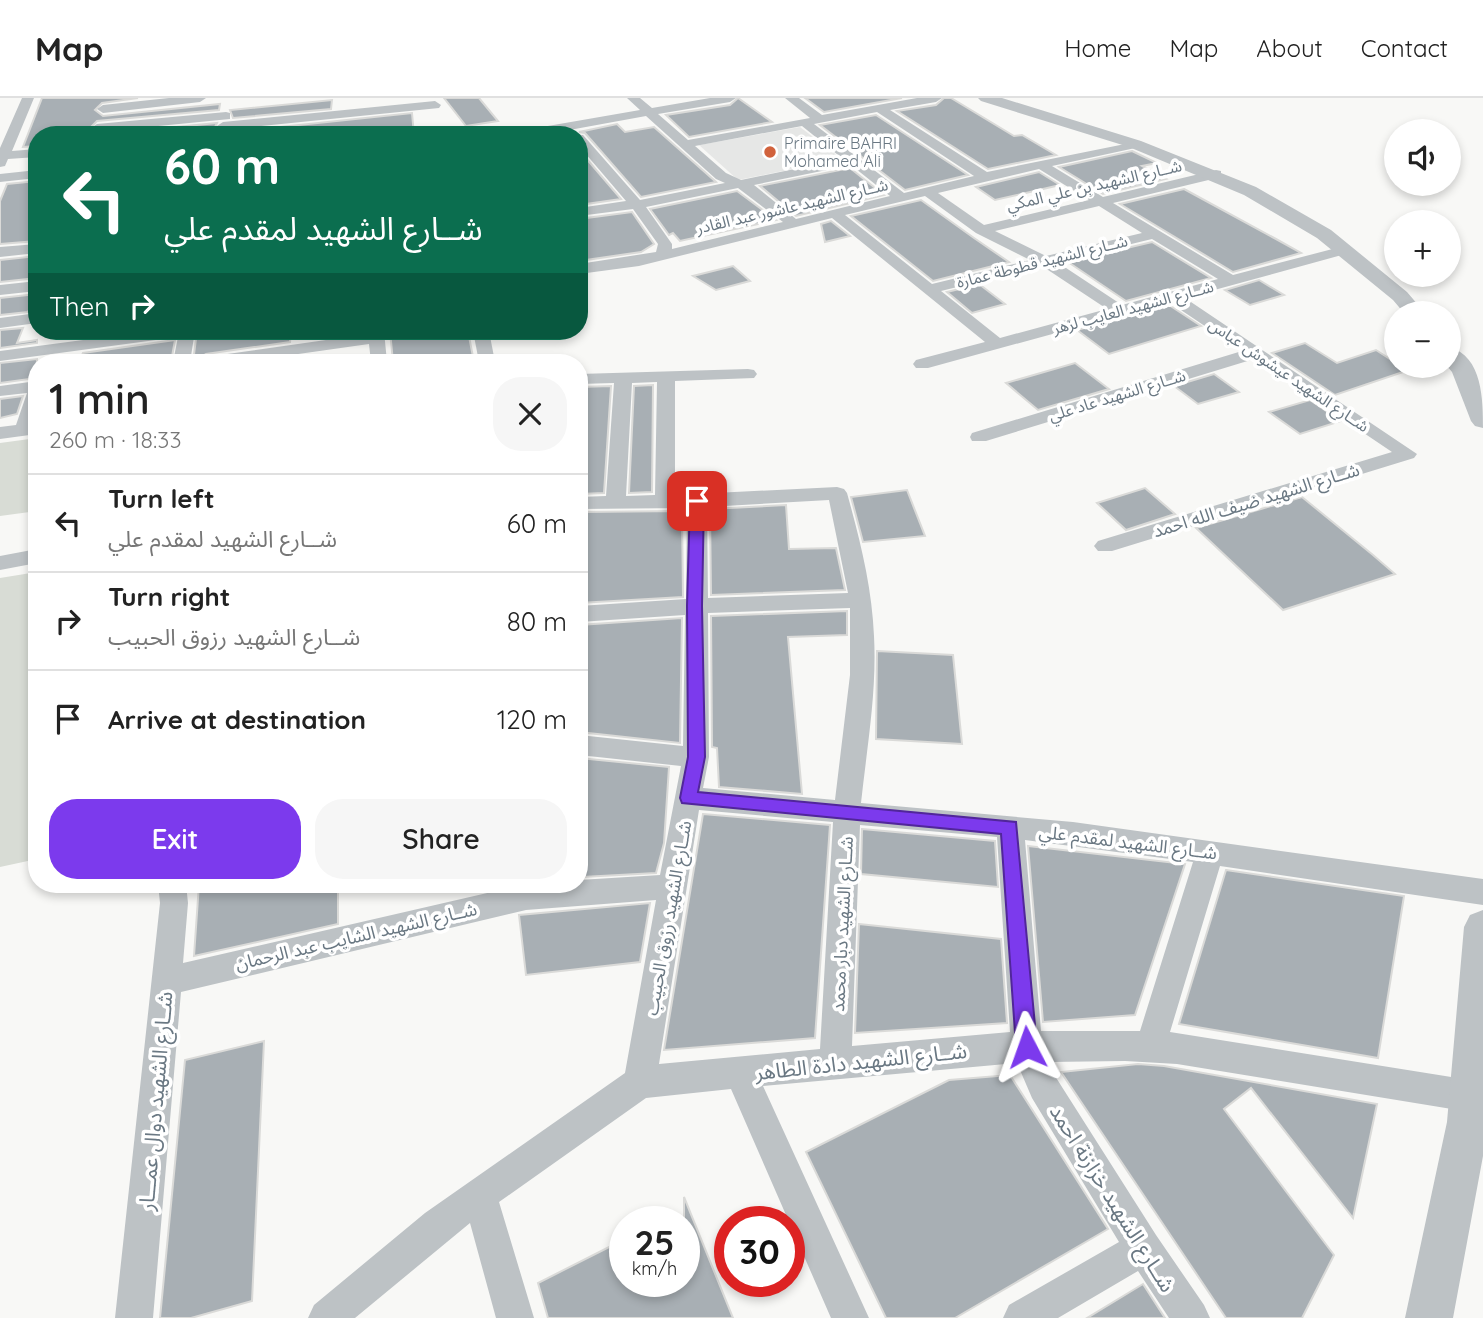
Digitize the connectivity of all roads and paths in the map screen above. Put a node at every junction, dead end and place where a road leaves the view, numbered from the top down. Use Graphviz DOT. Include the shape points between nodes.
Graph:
graph roads {
  1 [pos="28,98"];
  2 [pos="200,98"];
  3 [pos="342,98"];
  4 [pos="633,98"];
  5 [pos="730,98"];
  6 [pos="791,98"];
  7 [pos="936,98"];
  8 [pos="986,98"];
  9 [pos="166,102"];
  10 [pos="105,103"];
  11 [pos="435,105"];
  12 [pos="880,109"];
  13 [pos="650,113"];
  14 [pos="341,119"];
  15 [pos="222,120"];
  16 [pos="821,120"];
  17 [pos="804,123"];
  18 [pos="98,126"];
  19 [pos="160,126"];
  20 [pos="176,126"];
  21 [pos="15,128"];
  22 [pos="0,130"];
  23 [pos="588,130"];
  24 [pos="686,144"];
  25 [pos="1135,144"];
  26 [pos="588,148"];
  27 [pos="28,154"];
  28 [pos="1,159"];
  29 [pos="599,161"];
  30 [pos="853,161"];
  31 [pos="588,162"];
  32 [pos="1041,165"];
  33 [pos="1216,174"];
  34 [pos="28,175"];
  35 [pos="985,177"];
  36 [pos="0,178"];
  37 [pos="741,184"];
  38 [pos="928,191"];
  39 [pos="902,198"];
  40 [pos="1101,202"];
  41 [pos="636,205"];
  42 [pos="588,211"];
  43 [pos="835,214"];
  44 [pos="794,224"];
  45 [pos="981,230"];
  46 [pos="1153,234"];
  47 [pos="28,248"];
  48 [pos="1344,250"];
  49 [pos="0,252"];
  50 [pos="663,254"];
  51 [pos="1045,261"];
  52 [pos="588,269"];
  53 [pos="1230,280"];
  54 [pos="28,287"];
  55 [pos="930,289"];
  56 [pos="0,290"];
  57 [pos="1171,296"];
  58 [pos="1404,301"];
  59 [pos="1119,310"];
  60 [pos="28,319"];
  61 [pos="0,323"];
  62 [pos="137,340"];
  63 [pos="356,340"];
  64 [pos="998,344"];
  65 [pos="1255,353"];
  66 [pos="59,354"];
  67 [pos="306,354"];
  68 [pos="0,356"];
  69 [pos="28,356"];
  70 [pos="922,365"];
  71 [pos="1461,368"];
  72 [pos="748,374"];
  73 [pos="623,377"];
  74 [pos="666,377"];
  75 [pos="588,379"];
  76 [pos="28,389"];
  77 [pos="0,391"];
  78 [pos="1483,422"];
  79 [pos="28,429"];
  80 [pos="0,433"];
  81 [pos="979,437"];
  82 [pos="1407,454"];
  83 [pos="697,501"];
  84 [pos="616,502"];
  85 [pos="665,502"];
  86 [pos="588,503"];
  87 [pos="1105,546"];
  88 [pos="28,558"];
  89 [pos="0,563"];
  90 [pos="860,600"];
  91 [pos="695,606"];
  92 [pos="588,613"];
  93 [pos="588,746"];
  94 [pos="696,757"];
  95 [pos="688,798"];
  96 [pos="847,813"];
  97 [pos="1010,827"];
  98 [pos="1210,852"];
  99 [pos="673,886"];
  100 [pos="588,892"];
  101 [pos="1483,892"];
  102 [pos="173,893"];
  103 [pos="579,893"];
  104 [pos="1483,927"];
  105 [pos="167,981"];
  106 [pos="1027,1047"];
  107 [pos="1150,1048"];
  108 [pos="835,1064"];
  109 [pos="740,1073"];
  110 [pos="640,1082"];
  111 [pos="1470,1096"];
  112 [pos="480,1194"];
  113 [pos="1143,1248"];
  114 [pos="134,1318"];
  115 [pos="327,1318"];
  116 [pos="516,1318"];
  117 [pos="850,1318"];
  118 [pos="1022,1318"];
  119 [pos="1191,1318"];
  120 [pos="1429,1318"];
  1 -- 21 [label="street"];
  2 -- 9 [label="street"];
  3 -- 14 [label="street"];
  4 -- 13 [label="street"];
  5 -- 13 [label="street"];
  6 -- 16 [label="street"];
  7 -- 12 [label="street"];
  8 -- 25 [label="street"];
  9 -- 10 [label="street"];
  9 -- 19 [label="street"];
  10 -- 18 [label="street"];
  11 -- 14 [label="street"];
  12 -- 16 [label="street"];
  12 -- 35 [label="street"];
  13 -- 23 [label="street"];
  13 -- 24 [label="street"];
  14 -- 15 [label="street"];
  15 -- 20 [label="street"];
  16 -- 17 [label="street"];
  17 -- 24 [label="street"];
  17 -- 30 [label="street"];
  21 -- 22 [label="street"];
  21 -- 28 [label="street"];
  24 -- 37 [label="street" via="721,176"];
  25 -- 32 [label="street, شــارع الشهيد عاشور عبد القادر"];
  25 -- 33 [label="street"];
  26 -- 29 [label="street"];
  27 -- 28 [label="street"];
  29 -- 31 [label="street"];
  29 -- 41 [label="street"];
  30 -- 37 [label="street"];
  30 -- 39 [label="street"];
  32 -- 35 [label="street, شــارع الشهيد عاشور عبد القادر"];
  32 -- 40 [label="street"];
  33 -- 40 [label="street, شــارع الشهيد بن علي المكي"];
  33 -- 48 [label="street" via="1280,207"];
  34 -- 36 [label="street"];
  35 -- 38 [label="street, شــارع الشهيد عاشور عبد القادر"];
  37 -- 41 [label="street"];
  37 -- 44 [label="street"];
  38 -- 39 [label="street, شــارع الشهيد عاشور عبد القادر"];
  38 -- 45 [label="street"];
  39 -- 43 [label="street, شــارع الشهيد عاشور عبد القادر"];
  40 -- 45 [label="street, شــارع الشهيد بن علي المكي"];
  40 -- 46 [label="street"];
  41 -- 42 [label="street"];
  41 -- 50 [label="street" via="665,244"];
  43 -- 44 [label="street, شــارع الشهيد عاشور عبد القادر"];
  43 -- 55 [label="street"];
  44 -- 50 [label="street, شــارع الشهيد عاشور عبد القادر"];
  45 -- 51 [label="street"];
  46 -- 51 [label="street, شــارع الشهيد قطوطة عمارة"];
  46 -- 53 [label="street"];
  47 -- 49 [label="street"];
  48 -- 53 [label="street, شــارع الشهيد العايب لزهر"];
  48 -- 58 [label="street"];
  50 -- 52 [label="street, شــارع الشهيد عاشور عبد القادر"];
  51 -- 55 [label="street, شــارع الشهيد قطوطة عمارة"];
  51 -- 59 [label="street"];
  53 -- 57 [label="street, شــارع الشهيد العايب لزهر"];
  54 -- 56 [label="street"];
  55 -- 64 [label="street"];
  57 -- 59 [label="street, شــارع الشهيد العايب لزهر"];
  57 -- 65 [label="street, شــارع الشهيد عيشوش عباس"];
  59 -- 64 [label="street, شــارع الشهيد العايب لزهر"];
  60 -- 61 [label="street"];
  62 -- 66 [label="street"];
  63 -- 67 [label="street"];
  64 -- 70 [label="street, شــارع الشهيد العايب لزهر"];
  65 -- 81 [label="street, شــارع الشهيد عاد علي"];
  65 -- 82 [label="street, شــارع الشهيد عيشوش عباس"];
  68 -- 69 [label="street"];
  71 -- 78 [label="street"];
  72 -- 74 [label="street"];
  73 -- 74 [label="street"];
  73 -- 75 [label="street"];
  73 -- 84 [label="street"];
  74 -- 85 [label="street"];
  76 -- 77 [label="street"];
  79 -- 80 [label="street"];
  82 -- 87 [label="street, شــارع الشهيد ضيف الله احمد"];
  83 -- 85 [label="street"];
  83 -- 90 [label="street, شــارع الشهيد دبار محمد" via="837,493"];
  83 -- 91 [label="street, شــارع الشهيد رزوق الحبيب"];
  84 -- 85 [label="street"];
  84 -- 86 [label="street"];
  88 -- 89 [label="street"];
  90 -- 91 [label="street"];
  90 -- 96 [label="street, شــارع الشهيد دبار محمد" via="863,655"];
  91 -- 92 [label="street"];
  91 -- 94 [label="street, شــارع الشهيد رزوق الحبيب"];
  93 -- 94 [label="street"];
  94 -- 95 [label="street, شــارع الشهيد رزوق الحبيب"];
  95 -- 96 [label="street, شــارع الشهيد لمقدم علي"];
  95 -- 99 [label="street, شــارع الشهيد رزوق الحبيب"];
  96 -- 97 [label="street, شــارع الشهيد لمقدم علي"];
  96 -- 108 [label="street, شــارع الشهيد دبار محمد"];
  97 -- 98 [label="street, شــارع الشهيد لمقدم علي"];
  97 -- 106 [label="street, شــارع الشهيد خزازنة احمد"];
  98 -- 101 [label="street, شــارع الشهيد لمقدم علي"];
  98 -- 107 [label="street"];
  99 -- 100 [label="street, شــارع الشهيد الشايب عبد الرحمان"];
  99 -- 110 [label="street, شــارع الشهيد رزوق الحبيب"];
  102 -- 105 [label="street, شــارع الشهيد دوال عمـــار"];
  103 -- 105 [label="street, شــارع الشهيد الشايب عبد الرحمان" via="526,897"];
  104 -- 111 [label="street"];
  105 -- 114 [label="street, شــارع الشهيد دوال عمـــار"];
  106 -- 107 [label="street, شــارع الشهيد دادة الطاهر"];
  106 -- 108 [label="street, شــارع الشهيد دادة الطاهر"];
  106 -- 113 [label="street, شــارع الشهيد خزازنة احمد" via="1043,1087"];
  107 -- 111 [label="street, شــارع الشهيد دادة الطاهر" via="1177,1048"];
  108 -- 109 [label="street, شــارع الشهيد دادة الطاهر"];
  109 -- 110 [label="street, شــارع الشهيد دادة الطاهر"];
  109 -- 117 [label="street"];
  110 -- 112 [label="street, شــارع الشهيد دادة الطاهر"];
  111 -- 120 [label="street"];
  112 -- 115 [label="street, شــارع الشهيد دادة الطاهر"];
  112 -- 116 [label="street"];
  113 -- 118 [label="street"];
  113 -- 119 [label="street, شــارع الشهيد خزازنة احمد"];
}
